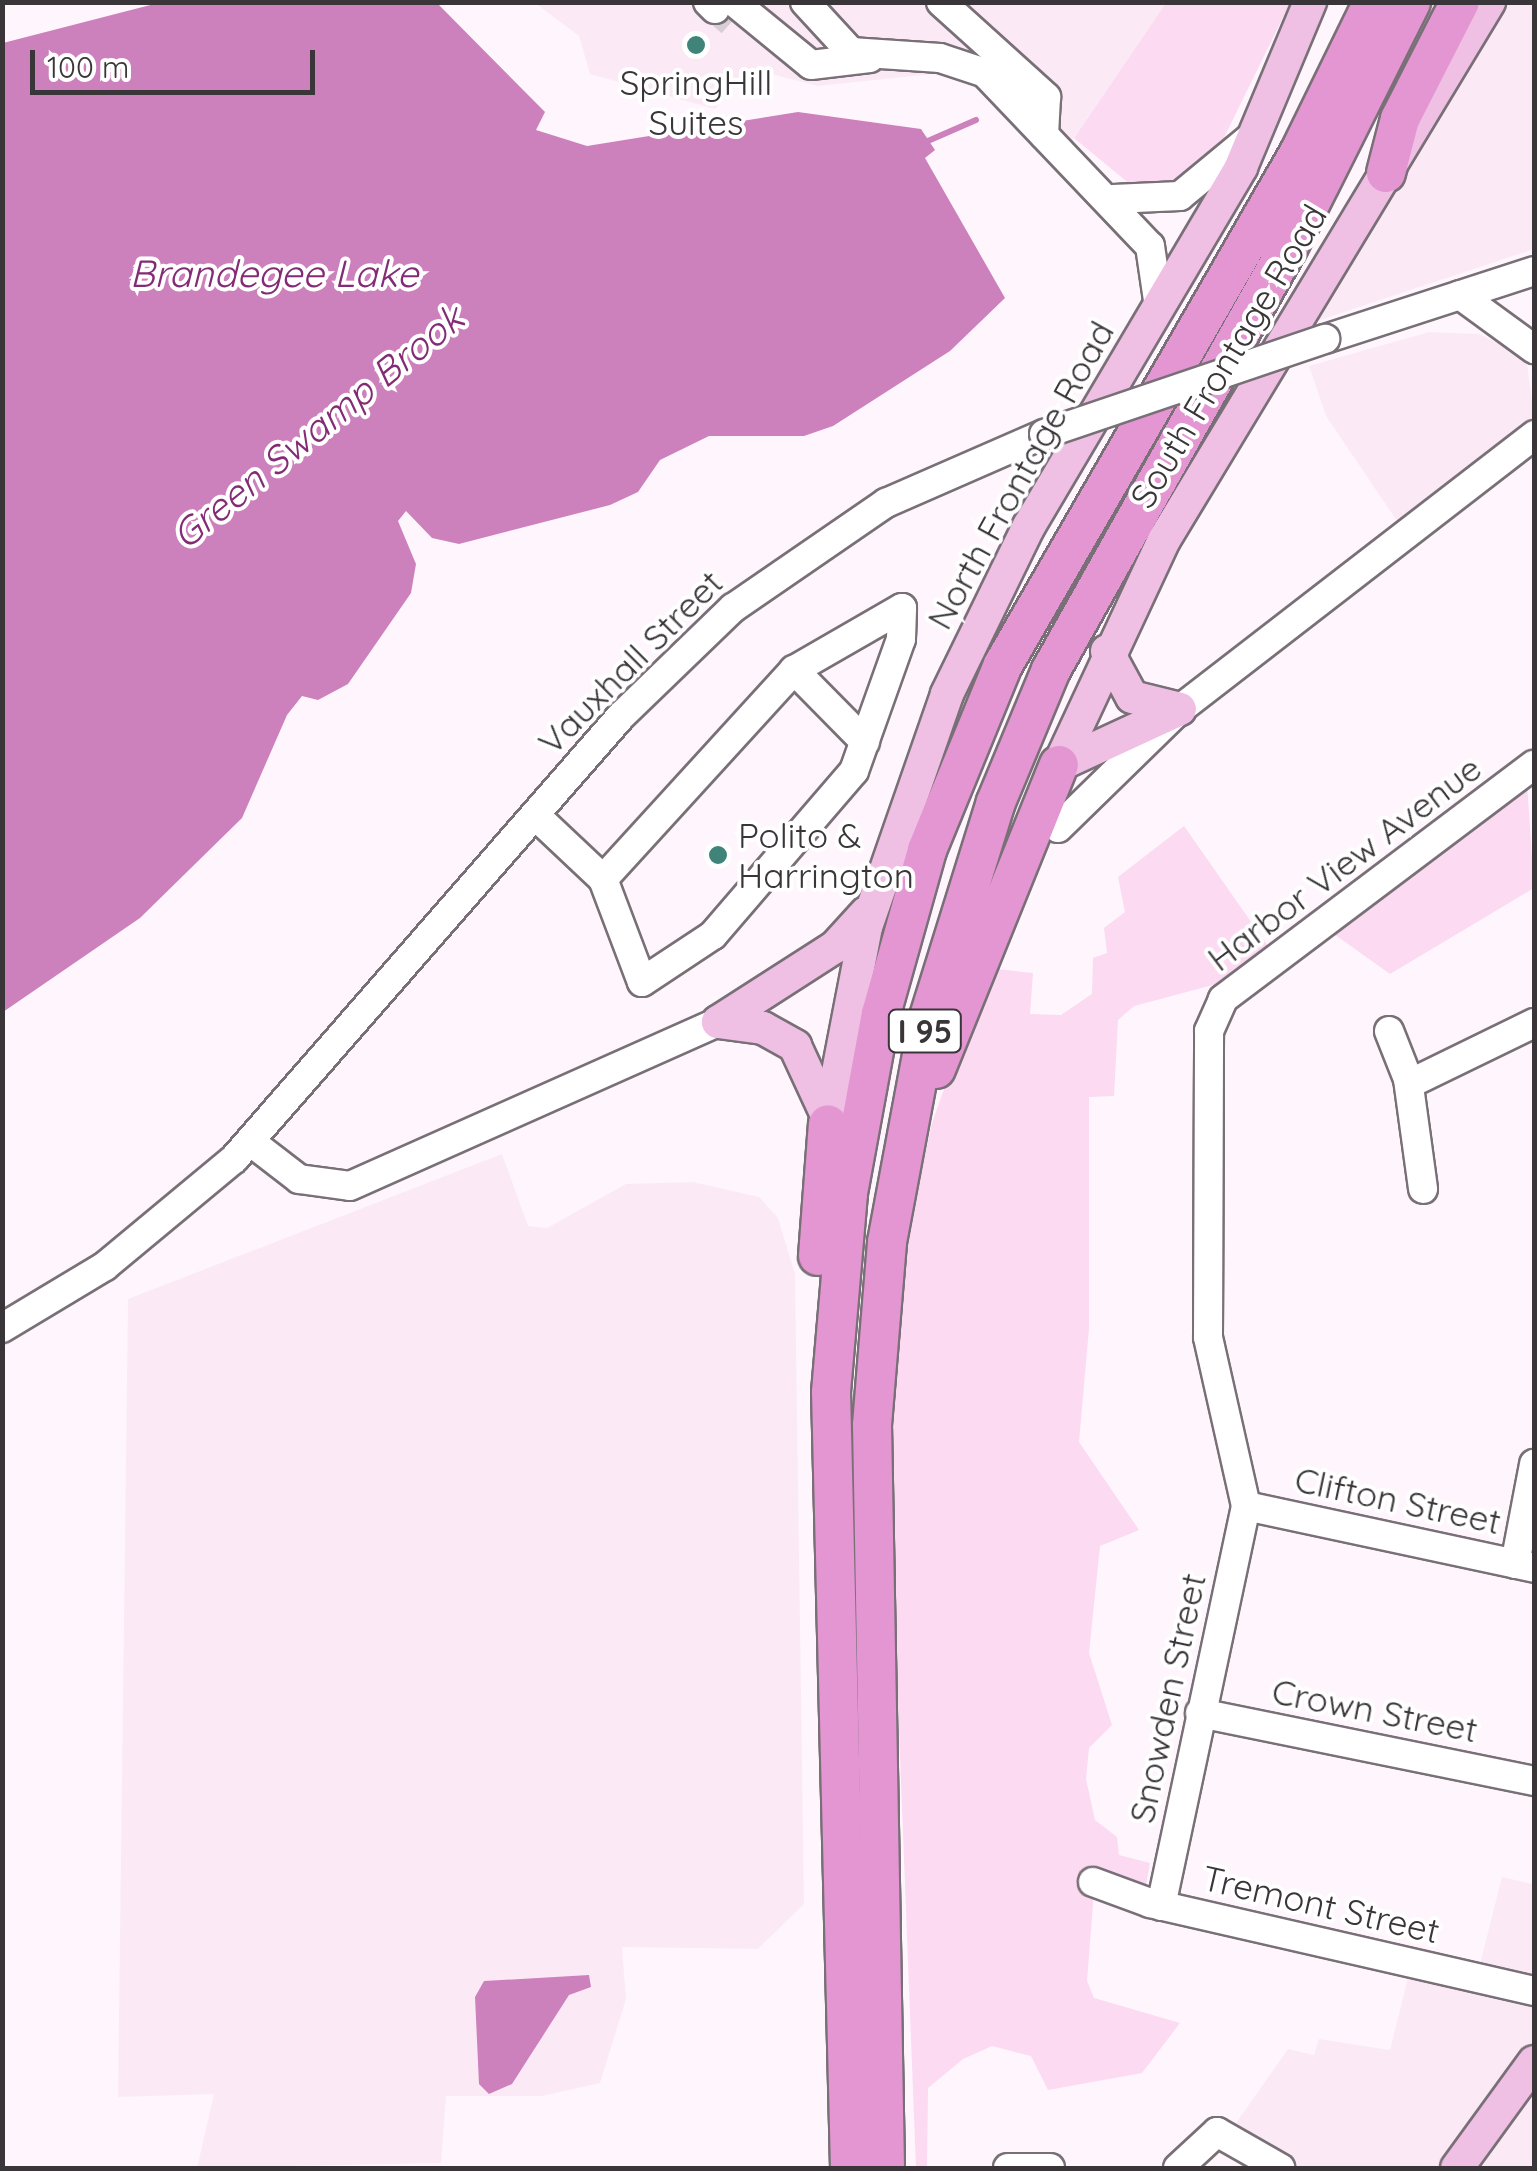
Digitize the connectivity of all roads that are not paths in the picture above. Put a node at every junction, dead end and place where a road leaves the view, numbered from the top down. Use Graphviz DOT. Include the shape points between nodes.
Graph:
graph roads {
  1 [pos="806,2"];
  2 [pos="941,2"];
  3 [pos="1310,2"];
  4 [pos="1374,2"];
  5 [pos="1411,2"];
  6 [pos="1460,2"];
  7 [pos="1490,2"];
  8 [pos="729,12"];
  9 [pos="870,58"];
  10 [pos="1261,127"];
  11 [pos="1044,135"];
  12 [pos="1386,173"];
  13 [pos="1113,199"];
  14 [pos="1534,271"];
  15 [pos="1460,295"];
  16 [pos="1158,310"];
  17 [pos="1534,349"];
  18 [pos="1534,435"];
  19 [pos="1107,652"];
  20 [pos="794,670"];
  21 [pos="1180,709"];
  22 [pos="865,742"];
  23 [pos="1059,764"];
  24 [pos="1534,765"];
  25 [pos="535,816"];
  26 [pos="1058,828"];
  27 [pos="602,879"];
  28 [pos="872,904"];
  29 [pos="718,1022"];
  30 [pos="1534,1023"];
  31 [pos="1388,1031"];
  32 [pos="1409,1084"];
  33 [pos="828,1124"];
  34 [pos="251,1142"];
  35 [pos="900,1159"];
  36 [pos="1423,1190"];
  37 [pos="2,1328"];
  38 [pos="831,1392"];
  39 [pos="1534,1464"];
  40 [pos="1246,1506"];
  41 [pos="1525,1566"];
  42 [pos="1200,1713"];
  43 [pos="1534,1781"];
  44 [pos="1094,1882"];
  45 [pos="1162,1906"];
  46 [pos="1534,1991"];
  47 [pos="1534,2062"];
  48 [pos="850,2168"];
  49 [pos="886,2168"];
  50 [pos="1008,2168"];
  51 [pos="1050,2168"];
  52 [pos="1178,2168"];
  53 [pos="1280,2168"];
  54 [pos="1456,2168"];
  1 -- 9 [label="street" via="851,52"];
  2 -- 11 [label="street" via="1046,97"];
  3 -- 10 [label="main road, North Frontage Road"];
  4 -- 38 [label="highway, I 95" via="1291,168 1036,601 956,773 869,1066"];
  5 -- 35 [label="highway, I 95" via="1033,710 951,936"];
  6 -- 12 [label="highway" via="1400,119"];
  7 -- 12 [label="main road, South Frontage Road"];
  8 -- 9 [label="street" via="811,65"];
  9 -- 11 [label="street" via="978,68"];
  10 -- 13 [label="street" via="1180,196"];
  10 -- 16 [label="main road, North Frontage Road"];
  11 -- 13 [label="street"];
  12 -- 19 [label="main road, South Frontage Road" via="1173,523"];
  13 -- 16 [label="street" via="1154,254"];
  14 -- 15 [label="street, Vauxhall Street"];
  15 -- 17 [label="street"];
  15 -- 25 [label="street, Vauxhall Street, bridge" via="1044,434 916,487 773,576 651,684"];
  16 -- 28 [label="main road, North Frontage Road" via="990,601 913,779"];
  18 -- 21 [label="street"];
  19 -- 21 [label="main road" via="1132,697"];
  19 -- 23 [label="main road, South Frontage Road"];
  20 -- 22 [label="street"];
  20 -- 22 [label="street" via="902,608 901,639"];
  20 -- 27 [label="street"];
  21 -- 23 [label="main road"];
  21 -- 26 [label="street"];
  22 -- 27 [label="street" via="854,771 713,935 642,982"];
  23 -- 35 [label="highway"];
  24 -- 40 [label="street, Harbor View Avenue" via="1223,999 1209,1031 1208,1336"];
  25 -- 27 [label="street"];
  25 -- 34 [label="street, Vauxhall Street"];
  28 -- 29 [label="main road" via="836,948"];
  28 -- 33 [label="main road, North Frontage Road"];
  29 -- 33 [label="main road" via="763,1028 796,1046"];
  29 -- 34 [label="street" via="350,1186 310,1184"];
  30 -- 32 [label="street"];
  31 -- 32 [label="street"];
  32 -- 36 [label="street"];
  33 -- 38 [label="highway" via="818,1278"];
  34 -- 37 [label="street, Vauxhall Street" via="106,1266"];
  35 -- 49 [label="highway, I 95" via="872,1452"];
  38 -- 48 [label="highway, I 95"];
  39 -- 41 [label="street"];
  40 -- 41 [label="street, Clifton Street"];
  40 -- 42 [label="street, Snowden Street"];
  42 -- 43 [label="street, Crown Street"];
  42 -- 45 [label="street, Snowden Street"];
  44 -- 45 [label="street, Tremont Street"];
  45 -- 46 [label="street, Tremont Street"];
  47 -- 54 [label="main road"];
  50 -- 51 [label="street"];
  52 -- 53 [label="street" via="1217,2132"];
}
